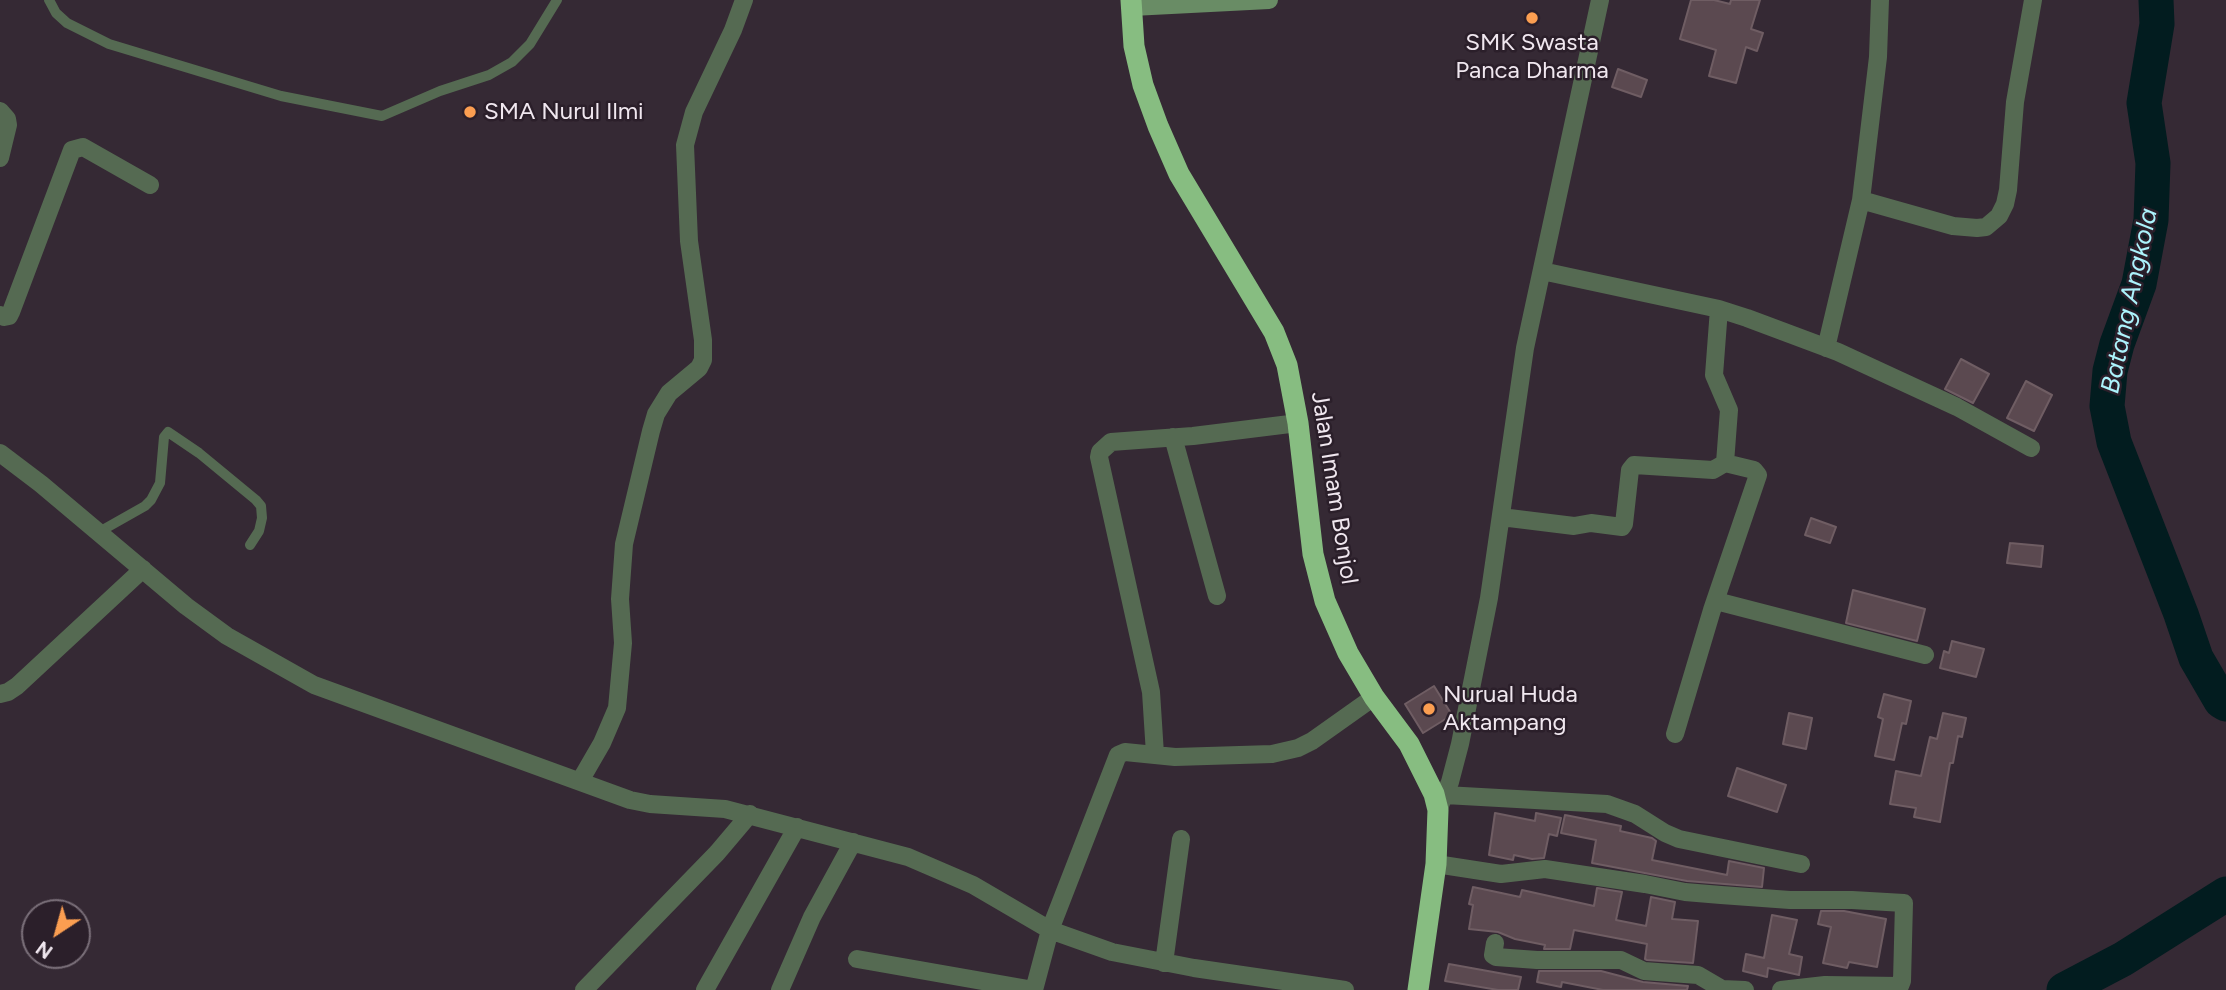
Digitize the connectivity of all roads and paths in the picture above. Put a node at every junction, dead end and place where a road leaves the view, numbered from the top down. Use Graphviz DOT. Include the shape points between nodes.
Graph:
graph roads {
  1 [pos="49,0"];
  2 [pos="557,0"];
  3 [pos="744,0"];
  4 [pos="1269,0"];
  5 [pos="1600,0"];
  6 [pos="1880,0"];
  7 [pos="2033,0"];
  8 [pos="1132,4"];
  9 [pos="0,111"];
  10 [pos="0,158"];
  11 [pos="150,185"];
  12 [pos="1861,200"];
  13 [pos="1542,271"];
  14 [pos="1720,309"];
  15 [pos="0,315"];
  16 [pos="1826,348"];
  17 [pos="1298,423"];
  18 [pos="1173,438"];
  19 [pos="2031,448"];
  20 [pos="0,453"];
  21 [pos="1725,463"];
  22 [pos="1501,517"];
  23 [pos="99,532"];
  24 [pos="250,545"];
  25 [pos="143,569"];
  26 [pos="1217,596"];
  27 [pos="1716,601"];
  28 [pos="1925,655"];
  29 [pos="0,694"];
  30 [pos="1374,697"];
  31 [pos="1675,734"];
  32 [pos="1155,754"];
  33 [pos="580,781"];
  34 [pos="1442,803"];
  35 [pos="750,814"];
  36 [pos="797,827"];
  37 [pos="1181,839"];
  38 [pos="853,842"];
  39 [pos="1436,864"];
  40 [pos="1801,864"];
  41 [pos="1050,930"];
  42 [pos="1495,943"];
  43 [pos="858,959"];
  44 [pos="1164,963"];
  45 [pos="584,990"];
  46 [pos="705,990"];
  47 [pos="780,990"];
  48 [pos="1345,990"];
  49 [pos="1418,990"];
  50 [pos="1745,990"];
  51 [pos="1780,990"];
  1 -- 2 [label="lane" via="67,23 109,44 281,96 382,116 512,62 530,44"];
  3 -- 33 [label="street" via="694,113 685,145 689,242 703,359 662,402 650,431 624,544 620,599 624,643 618,700 613,721"];
  4 -- 8 [label="main road"];
  5 -- 13 [label="street"];
  6 -- 12 [label="street"];
  7 -- 12 [label="street" via="2015,102 2008,190 1999,216 1977,229"];
  8 -- 17 [label="highway, Jalan Imam Bonjol" via="1134,46 1158,126 1179,174 1274,332 1287,365"];
  9 -- 10 [label="street" via="8,121"];
  11 -- 15 [label="street" via="83,147 72,149 11,312"];
  12 -- 16 [label="street"];
  13 -- 14 [label="street"];
  13 -- 22 [label="street" via="1525,348"];
  14 -- 16 [label="street"];
  14 -- 21 [label="street" via="1714,375 1729,410"];
  16 -- 19 [label="street" via="1957,407"];
  17 -- 18 [label="street"];
  17 -- 30 [label="highway, Jalan Imam Bonjol" via="1313,554 1325,601"];
  18 -- 26 [label="street"];
  18 -- 32 [label="street" via="1111,442 1102,447 1099,457 1151,692"];
  20 -- 23 [label="street"];
  21 -- 22 [label="street" via="1713,470 1634,465 1622,527"];
  21 -- 27 [label="street" via="1758,475"];
  22 -- 34 [label="street" via="1460,744"];
  23 -- 24 [label="lane" via="151,500 160,483 168,432 261,506 259,531"];
  23 -- 25 [label="street"];
  25 -- 29 [label="street" via="17,686"];
  25 -- 33 [label="street" via="227,636 314,685"];
  27 -- 28 [label="street"];
  27 -- 31 [label="street"];
  30 -- 32 [label="street" via="1297,748 1272,754"];
  30 -- 34 [label="highway, Jalan Imam Bonjol" via="1409,744"];
  32 -- 41 [label="street" via="1125,752 1116,757"];
  33 -- 35 [label="street" via="650,804"];
  34 -- 39 [label="highway, Jalan Imam Bonjol"];
  34 -- 40 [label="street" via="1607,804 1679,839"];
  35 -- 36 [label="street"];
  35 -- 45 [label="street"];
  36 -- 38 [label="street"];
  36 -- 46 [label="street"];
  37 -- 44 [label="street"];
  38 -- 41 [label="street" via="940,869"];
  38 -- 47 [label="street" via="811,917"];
  39 -- 49 [label="highway, Jalan Imam Bonjol"];
  39 -- 51 [label="street" via="1507,874 1545,869 1685,892 1903,903 1900,986"];
  41 -- 43 [label="street" via="1034,990"];
  41 -- 44 [label="street" via="1112,952"];
  42 -- 50 [label="street" via="1496,957 1620,960 1644,971 1698,975 1720,988"];
  44 -- 48 [label="street"];
}
